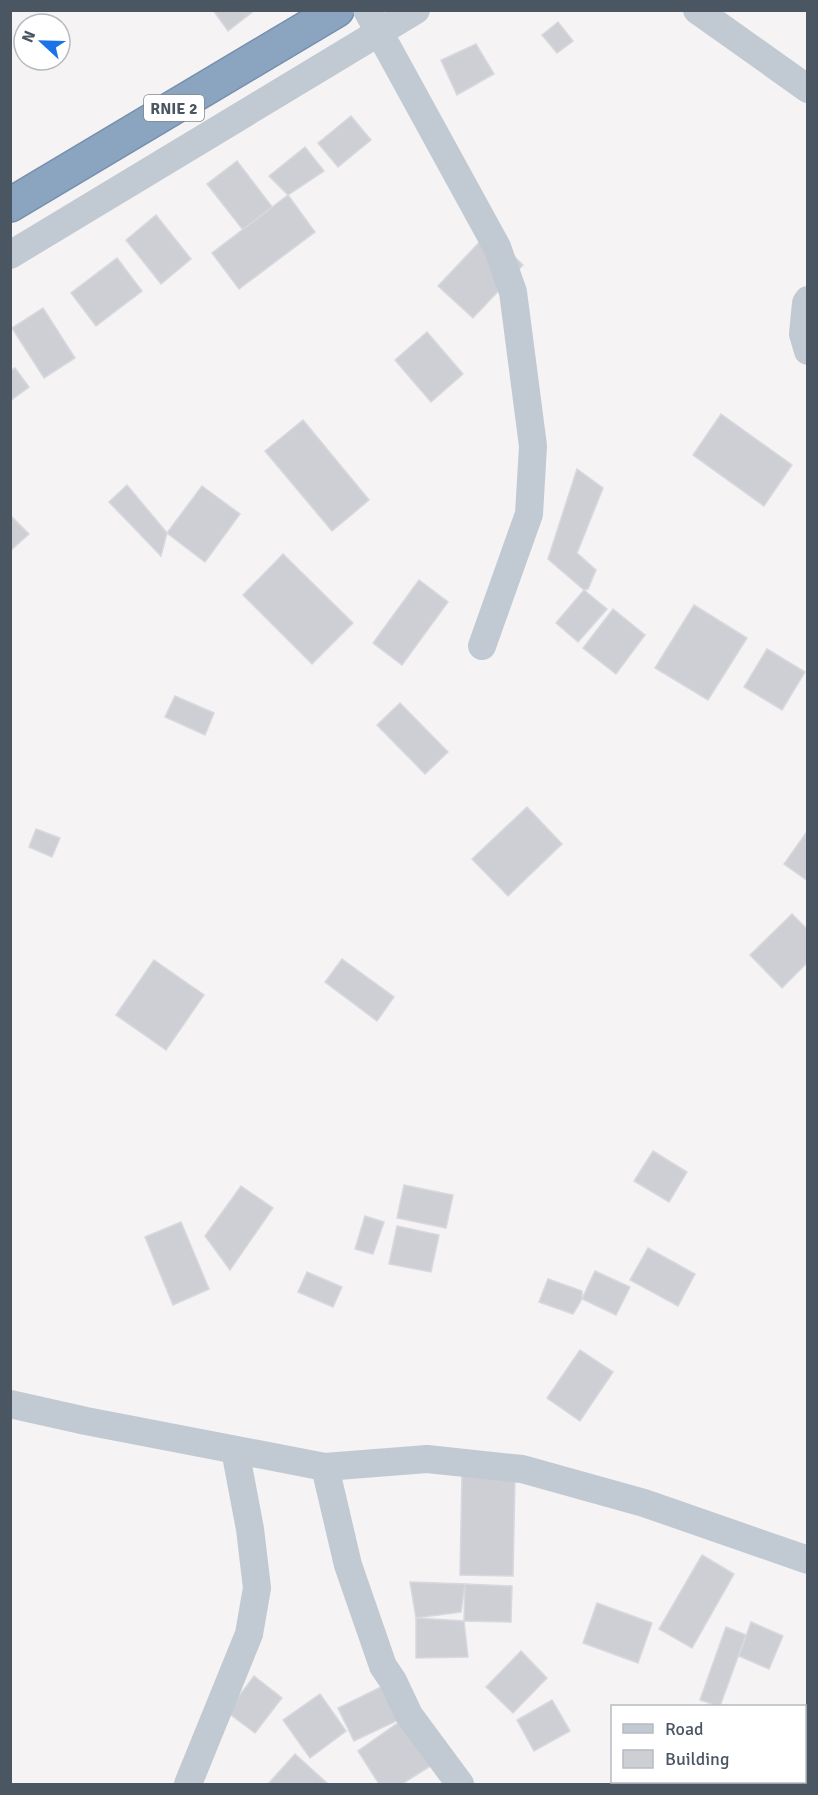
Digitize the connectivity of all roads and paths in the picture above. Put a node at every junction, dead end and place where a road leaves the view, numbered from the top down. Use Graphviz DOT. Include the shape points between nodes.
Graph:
graph roads {
  1 [pos="337,10"];
  2 [pos="416,10"];
  3 [pos="697,10"];
  4 [pos="373,22"];
  5 [pos="807,89"];
  6 [pos="10,205"];
  7 [pos="10,255"];
  8 [pos="807,300"];
  9 [pos="807,351"];
  10 [pos="482,646"];
  11 [pos="10,1404"];
  12 [pos="235,1450"];
  13 [pos="325,1467"];
  14 [pos="807,1560"];
  15 [pos="188,1785"];
  16 [pos="460,1785"];
  1 -- 6 [label="highway, RNIE 2 / RNIE 2"];
  2 -- 4 [label="street"];
  3 -- 5 [label="street"];
  4 -- 7 [label="street"];
  4 -- 10 [label="street" via="497,247 513,292 533,446 529,514"];
  8 -- 9 [label="street" via="803,334"];
  11 -- 12 [label="street"];
  12 -- 13 [label="street"];
  12 -- 15 [label="street" via="257,1588 249,1634"];
  13 -- 14 [label="street" via="427,1459 522,1469 644,1503"];
  13 -- 16 [label="street" via="348,1565 383,1666 409,1715"];
}
